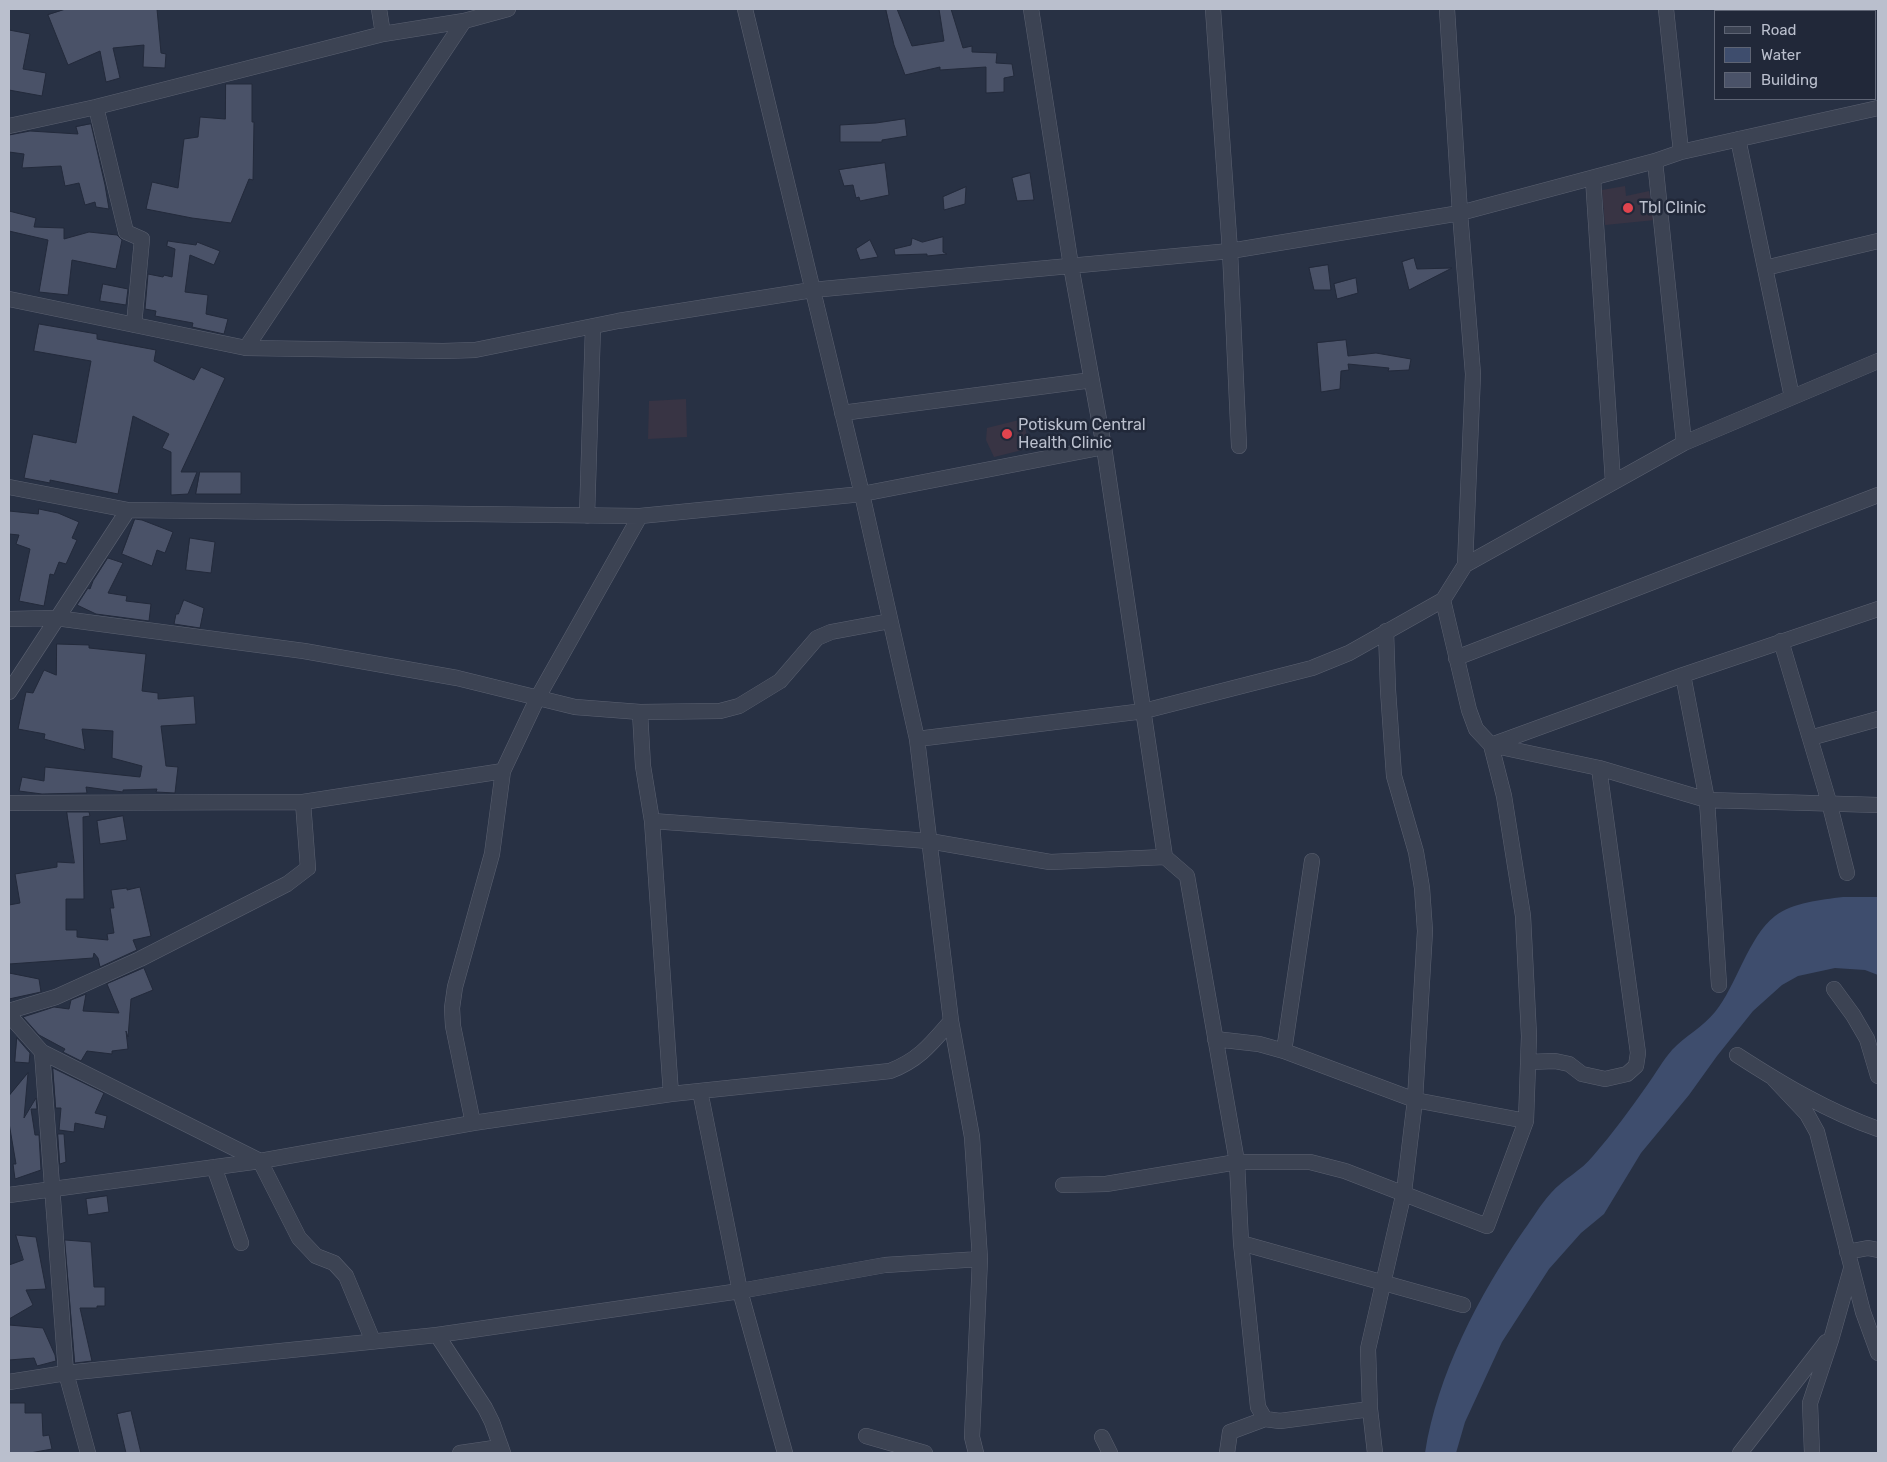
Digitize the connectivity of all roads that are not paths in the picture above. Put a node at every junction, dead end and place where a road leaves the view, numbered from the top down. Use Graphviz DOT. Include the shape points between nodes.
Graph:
graph roads {
  1 [pos="379,9"];
  2 [pos="508,9"];
  3 [pos="746,9"];
  4 [pos="1030,9"];
  5 [pos="1213,9"];
  6 [pos="1447,9"];
  7 [pos="1666,9"];
  8 [pos="464,21"];
  9 [pos="383,34"];
  10 [pos="96,107"];
  11 [pos="1878,108"];
  12 [pos="9,126"];
  13 [pos="1738,139"];
  14 [pos="1681,152"];
  15 [pos="1655,161"];
  16 [pos="1593,178"];
  17 [pos="1460,213"];
  18 [pos="1878,242"];
  19 [pos="1230,251"];
  20 [pos="1071,266"];
  21 [pos="1765,268"];
  22 [pos="812,290"];
  23 [pos="9,300"];
  24 [pos="134,325"];
  25 [pos="593,327"];
  26 [pos="246,348"];
  27 [pos="1878,360"];
  28 [pos="1092,380"];
  29 [pos="1792,398"];
  30 [pos="842,413"];
  31 [pos="1684,442"];
  32 [pos="1239,446"];
  33 [pos="1104,447"];
  34 [pos="1613,482"];
  35 [pos="9,487"];
  36 [pos="862,494"];
  37 [pos="1878,495"];
  38 [pos="128,510"];
  39 [pos="587,516"];
  40 [pos="640,516"];
  41 [pos="1465,565"];
  42 [pos="1442,600"];
  43 [pos="1878,609"];
  44 [pos="56,618"];
  45 [pos="9,619"];
  46 [pos="890,621"];
  47 [pos="1386,631"];
  48 [pos="1781,641"];
  49 [pos="1456,658"];
  50 [pos="1683,674"];
  51 [pos="9,692"];
  52 [pos="538,697"];
  53 [pos="1144,711"];
  54 [pos="640,712"];
  55 [pos="1878,719"];
  56 [pos="1810,738"];
  57 [pos="917,739"];
  58 [pos="1491,744"];
  59 [pos="1599,768"];
  60 [pos="503,771"];
  61 [pos="1707,800"];
  62 [pos="303,802"];
  63 [pos="1829,802"];
  64 [pos="9,803"];
  65 [pos="1878,805"];
  66 [pos="652,820"];
  67 [pos="929,841"];
  68 [pos="1165,857"];
  69 [pos="1312,861"];
  70 [pos="1847,873"];
  71 [pos="1719,985"];
  72 [pos="1834,990"];
  73 [pos="9,1013"];
  74 [pos="950,1020"];
  75 [pos="1216,1039"];
  76 [pos="42,1052"];
  77 [pos="1284,1052"];
  78 [pos="1737,1055"];
  79 [pos="1528,1062"];
  80 [pos="1878,1076"];
  81 [pos="1774,1079"];
  82 [pos="700,1091"];
  83 [pos="671,1094"];
  84 [pos="1415,1100"];
  85 [pos="1526,1121"];
  86 [pos="473,1123"];
  87 [pos="1878,1129"];
  88 [pos="260,1161"];
  89 [pos="1237,1162"];
  90 [pos="214,1167"];
  91 [pos="1063,1185"];
  92 [pos="52,1188"];
  93 [pos="1404,1192"];
  94 [pos="9,1195"];
  95 [pos="241,1243"];
  96 [pos="1241,1243"];
  97 [pos="1878,1250"];
  98 [pos="1847,1252"];
  99 [pos="980,1259"];
  100 [pos="1851,1269"];
  101 [pos="1383,1283"];
  102 [pos="740,1290"];
  103 [pos="1463,1305"];
  104 [pos="1833,1332"];
  105 [pos="437,1335"];
  106 [pos="373,1342"];
  107 [pos="1878,1353"];
  108 [pos="66,1374"];
  109 [pos="9,1382"];
  110 [pos="1370,1409"];
  111 [pos="1265,1419"];
  112 [pos="866,1436"];
  113 [pos="1102,1437"];
  114 [pos="502,1450"];
  115 [pos="88,1453"];
  116 [pos="460,1453"];
  117 [pos="785,1453"];
  118 [pos="925,1453"];
  119 [pos="976,1453"];
  120 [pos="1110,1453"];
  121 [pos="1227,1453"];
  122 [pos="1374,1453"];
  123 [pos="1740,1453"];
  124 [pos="1812,1453"];
  1 -- 9 [label="street"];
  2 -- 8 [label="street"];
  3 -- 22 [label="street"];
  4 -- 20 [label="street"];
  5 -- 19 [label="street"];
  6 -- 17 [label="street"];
  7 -- 14 [label="street"];
  8 -- 9 [label="street"];
  8 -- 26 [label="street"];
  9 -- 10 [label="street"];
  10 -- 12 [label="street"];
  10 -- 24 [label="street" via="126,232 142,239"];
  11 -- 13 [label="street"];
  13 -- 14 [label="street"];
  13 -- 21 [label="street"];
  14 -- 15 [label="street"];
  15 -- 16 [label="street"];
  15 -- 31 [label="street"];
  16 -- 17 [label="street"];
  16 -- 34 [label="street"];
  17 -- 19 [label="street"];
  17 -- 41 [label="street" via="1473,374"];
  18 -- 21 [label="street"];
  19 -- 20 [label="street"];
  19 -- 32 [label="street"];
  20 -- 22 [label="street"];
  20 -- 28 [label="street"];
  21 -- 29 [label="street"];
  22 -- 25 [label="street"];
  22 -- 30 [label="street"];
  23 -- 24 [label="street"];
  24 -- 26 [label="street"];
  25 -- 26 [label="street" via="475,350"];
  25 -- 39 [label="street"];
  27 -- 29 [label="street"];
  28 -- 30 [label="street"];
  28 -- 33 [label="street"];
  29 -- 31 [label="street"];
  30 -- 36 [label="street"];
  31 -- 34 [label="street"];
  33 -- 36 [label="street"];
  33 -- 53 [label="street"];
  34 -- 41 [label="street"];
  35 -- 38 [label="street"];
  36 -- 40 [label="street"];
  36 -- 46 [label="street"];
  37 -- 49 [label="street"];
  38 -- 39 [label="street"];
  38 -- 44 [label="street"];
  39 -- 40 [label="street"];
  40 -- 52 [label="street"];
  41 -- 42 [label="street"];
  42 -- 47 [label="street"];
  42 -- 49 [label="street"];
  43 -- 48 [label="street"];
  44 -- 45 [label="street"];
  44 -- 51 [label="street"];
  44 -- 52 [label="street" via="304,651 457,678"];
  46 -- 54 [label="street" via="831,632 817,638 780,681 739,706 720,711"];
  46 -- 57 [label="street"];
  47 -- 53 [label="street" via="1349,653 1312,668"];
  47 -- 84 [label="street" via="1394,776 1416,852 1422,888 1424,931"];
  48 -- 50 [label="street"];
  48 -- 56 [label="street"];
  49 -- 58 [label="street" via="1476,729"];
  50 -- 58 [label="street"];
  50 -- 61 [label="street"];
  52 -- 54 [label="street" via="575,707"];
  52 -- 60 [label="street"];
  53 -- 57 [label="street"];
  53 -- 68 [label="street"];
  54 -- 66 [label="street" via="643,766"];
  55 -- 56 [label="street"];
  56 -- 63 [label="street"];
  57 -- 67 [label="street"];
  58 -- 59 [label="street"];
  58 -- 79 [label="street" via="1504,796 1523,916"];
  59 -- 61 [label="street"];
  59 -- 79 [label="street" via="1638,1053 1636,1066 1627,1074 1605,1080 1582,1074 1569,1064"];
  60 -- 62 [label="street"];
  60 -- 86 [label="street" via="492,854 452,1008"];
  61 -- 63 [label="street"];
  61 -- 71 [label="street"];
  62 -- 64 [label="street"];
  62 -- 73 [label="street" via="308,868 287,884 140,960 56,998"];
  63 -- 65 [label="street"];
  63 -- 70 [label="street"];
  66 -- 67 [label="street"];
  66 -- 83 [label="street"];
  67 -- 68 [label="street" via="1050,862"];
  67 -- 74 [label="street"];
  68 -- 75 [label="street" via="1187,876"];
  69 -- 77 [label="street"];
  72 -- 80 [label="street" via="1867,1040"];
  73 -- 76 [label="street"];
  74 -- 82 [label="street" via="926,1050 906,1065 890,1071"];
  74 -- 99 [label="street" via="972,1137"];
  75 -- 77 [label="street" via="1259,1044"];
  75 -- 89 [label="street"];
  76 -- 88 [label="street"];
  76 -- 92 [label="street"];
  77 -- 84 [label="street"];
  78 -- 81 [label="street"];
  79 -- 85 [label="street"];
  81 -- 87 [label="street" via="1829,1110"];
  81 -- 98 [label="street" via="1807,1114 1817,1132"];
  82 -- 83 [label="street"];
  82 -- 102 [label="street"];
  83 -- 86 [label="street"];
  84 -- 85 [label="street"];
  84 -- 93 [label="street"];
  85 -- 93 [label="street" via="1487,1226"];
  86 -- 88 [label="street"];
  88 -- 90 [label="street"];
  88 -- 106 [label="street" via="299,1238 316,1256 334,1262 346,1276"];
  89 -- 91 [label="street" via="1106,1184"];
  89 -- 93 [label="street" via="1310,1162"];
  89 -- 96 [label="street"];
  90 -- 92 [label="street"];
  90 -- 95 [label="street"];
  92 -- 94 [label="street"];
  92 -- 108 [label="street"];
  93 -- 101 [label="street"];
  96 -- 101 [label="street"];
  96 -- 111 [label="street" via="1258,1407"];
  97 -- 98 [label="street" via="1868,1248"];
  98 -- 100 [label="street"];
  99 -- 102 [label="street" via="885,1265"];
  99 -- 119 [label="street" via="972,1437"];
  100 -- 104 [label="street"];
  100 -- 107 [label="street"];
  101 -- 103 [label="street"];
  101 -- 110 [label="street" via="1368,1349"];
  102 -- 105 [label="street"];
  102 -- 117 [label="street"];
  104 -- 123 [label="street"];
  104 -- 124 [label="street" via="1810,1403"];
  105 -- 106 [label="street"];
  105 -- 114 [label="street" via="485,1408"];
  106 -- 108 [label="street"];
  108 -- 109 [label="street"];
  108 -- 115 [label="street"];
  110 -- 111 [label="street" via="1280,1421"];
  110 -- 122 [label="street"];
  111 -- 121 [label="street" via="1230,1432"];
  112 -- 118 [label="street"];
  113 -- 120 [label="street"];
  114 -- 116 [label="street"];
}
